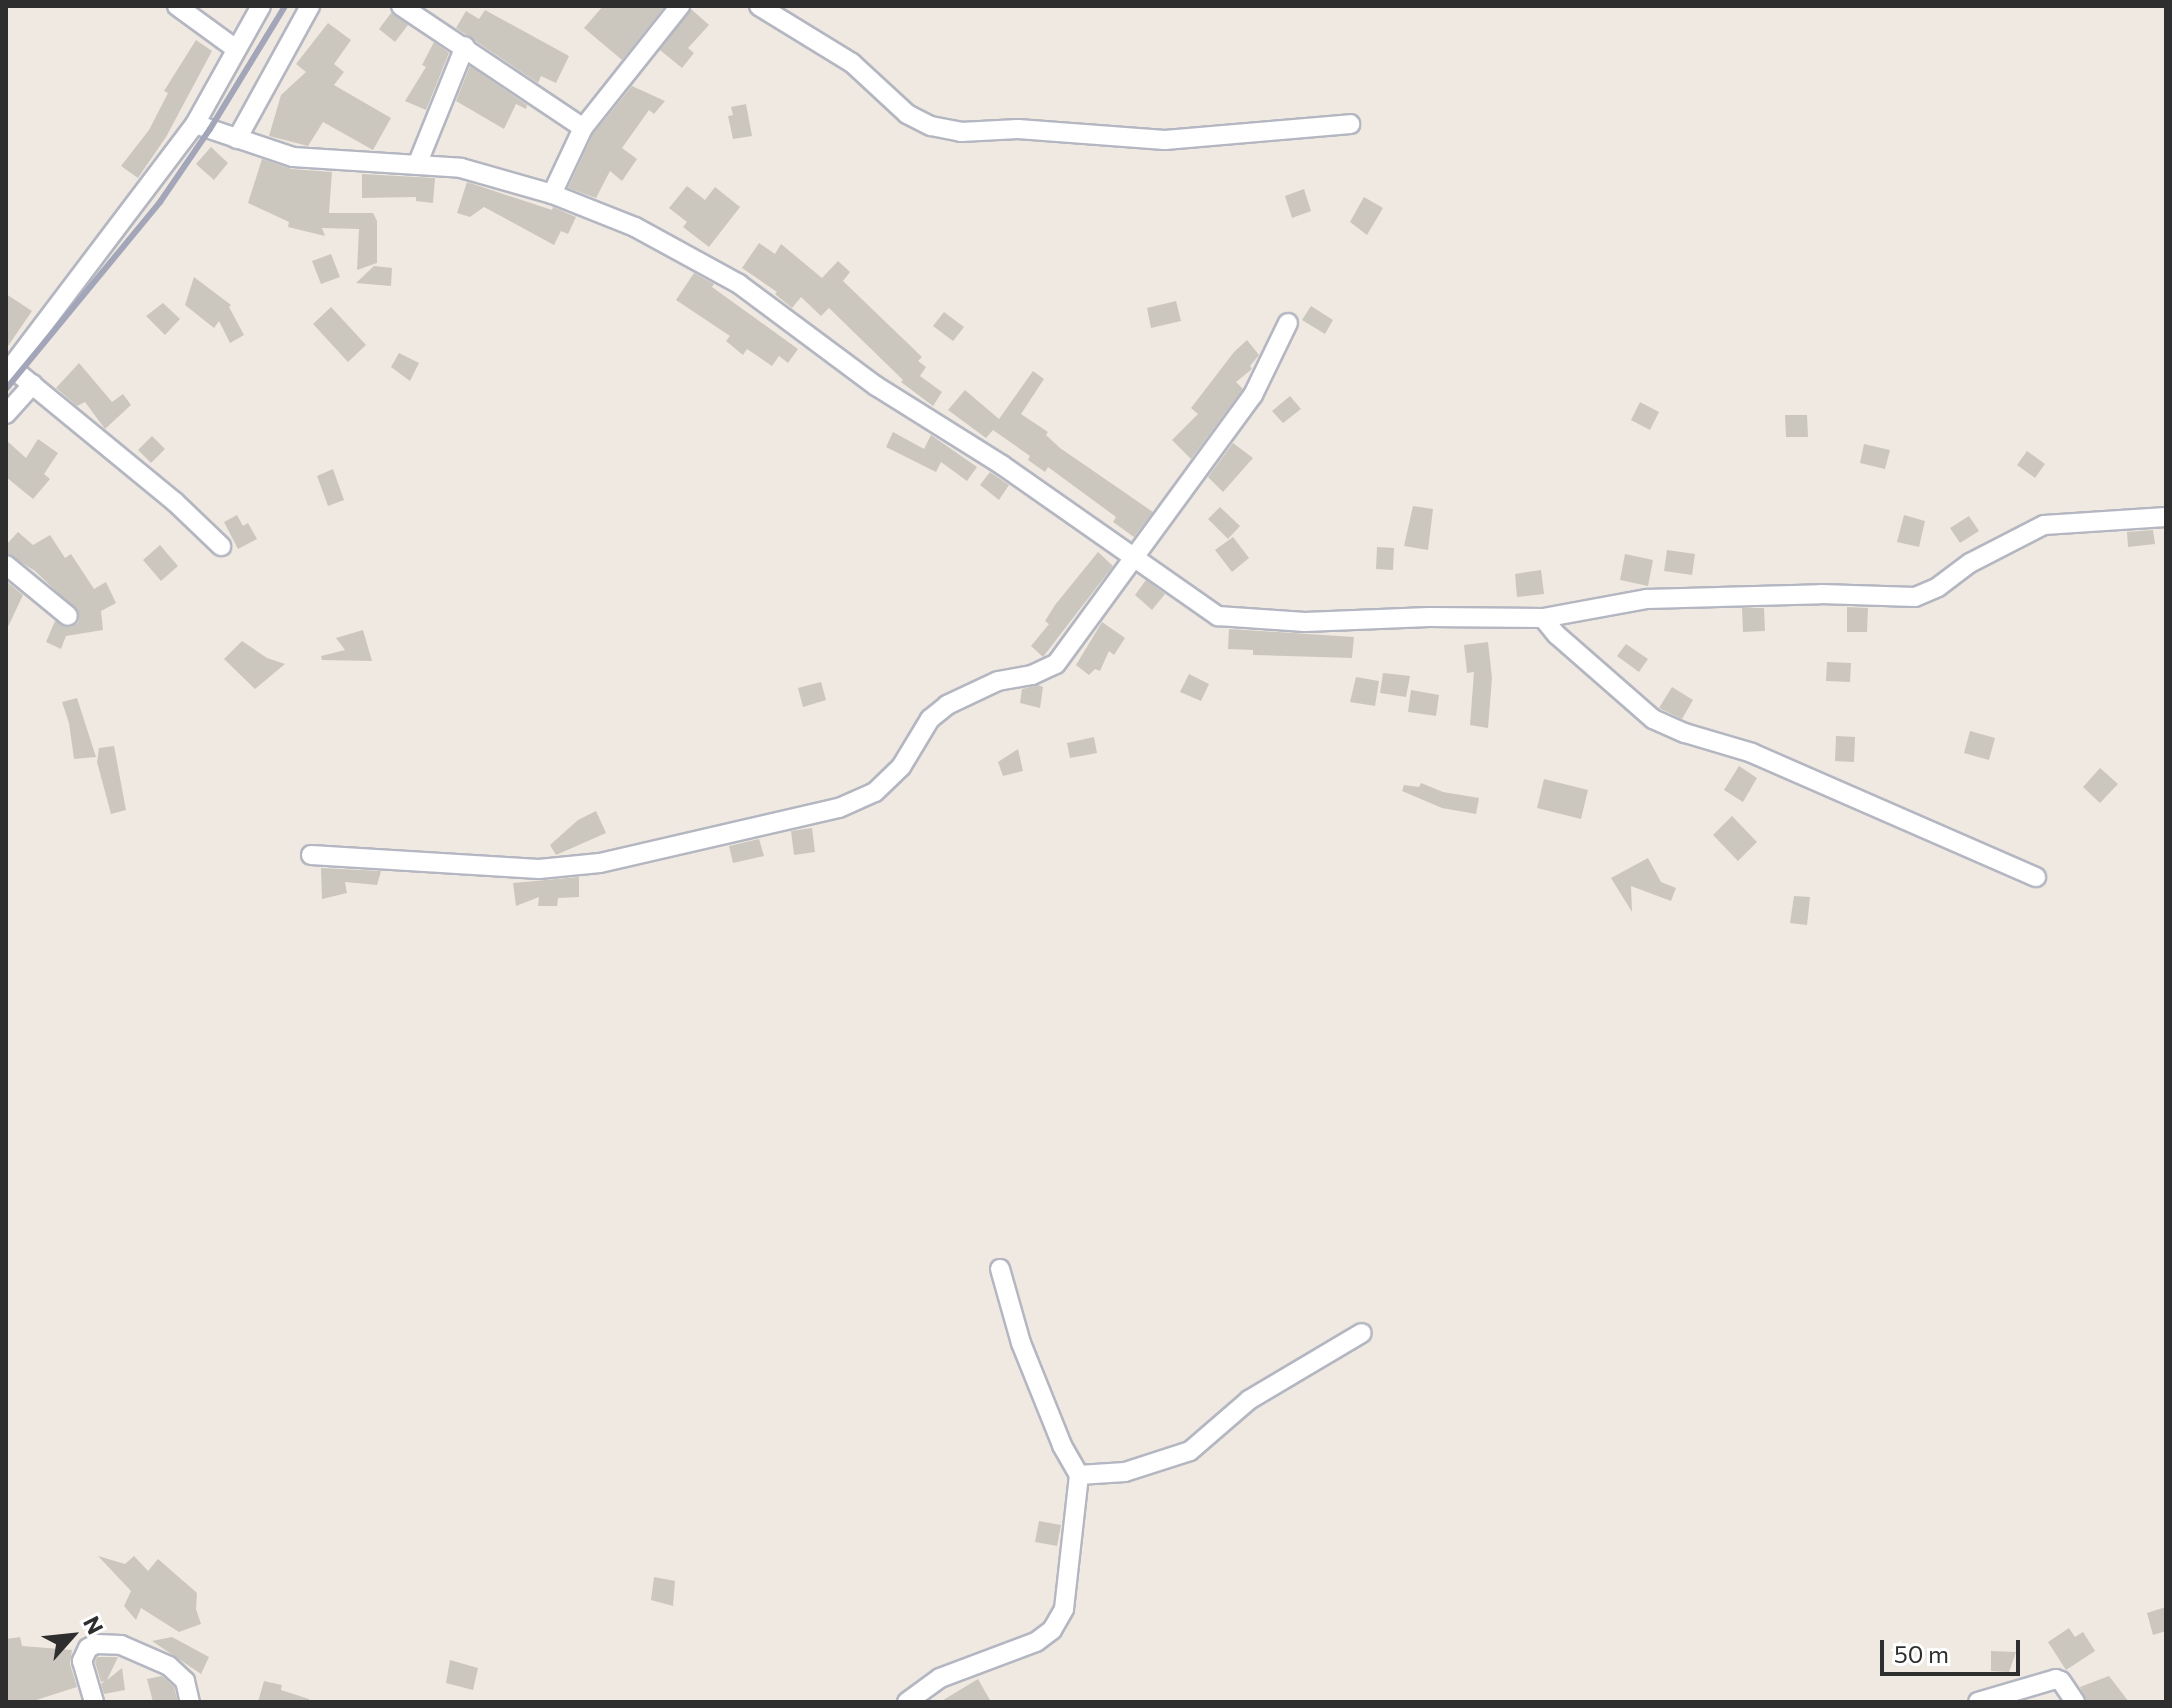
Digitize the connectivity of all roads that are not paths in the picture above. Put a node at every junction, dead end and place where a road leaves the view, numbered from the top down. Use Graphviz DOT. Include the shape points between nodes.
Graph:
graph roads {
  1 [pos="177,6"];
  2 [pos="261,6"];
  3 [pos="310,6"];
  4 [pos="401,6"];
  5 [pos="680,6"];
  6 [pos="759,6"];
  7 [pos="465,46"];
  8 [pos="236,49"];
  9 [pos="195,124"];
  10 [pos="1350,124"];
  11 [pos="583,128"];
  12 [pos="237,139"];
  13 [pos="417,165"];
  14 [pos="552,194"];
  15 [pos="1288,323"];
  16 [pos="9,372"];
  17 [pos="33,384"];
  18 [pos="6,414"];
  19 [pos="2166,517"];
  20 [pos="221,546"];
  21 [pos="1136,558"];
  22 [pos="6,565"];
  23 [pos="68,616"];
  24 [pos="1543,618"];
  25 [pos="311,855"];
  26 [pos="2036,877"];
  27 [pos="1000,1269"];
  28 [pos="1362,1333"];
  29 [pos="1079,1475"];
  30 [pos="94,1702"];
  31 [pos="190,1702"];
  32 [pos="907,1702"];
  33 [pos="1978,1702"];
  34 [pos="2075,1702"];
  1 -- 8 [label="street"];
  2 -- 8 [label="street"];
  3 -- 12 [label="street"];
  4 -- 7 [label="street"];
  5 -- 11 [label="street"];
  6 -- 10 [label="street" via="852,63 907,114 961,132 1018,129 1165,140"];
  7 -- 11 [label="street"];
  7 -- 13 [label="street"];
  8 -- 9 [label="street"];
  9 -- 12 [label="street"];
  9 -- 16 [label="street"];
  11 -- 14 [label="street"];
  12 -- 13 [label="street" via="293,157"];
  13 -- 14 [label="street" via="461,168"];
  14 -- 21 [label="street" via="647,232 739,284 876,386"];
  15 -- 21 [label="street" via="1253,395"];
  16 -- 17 [label="street"];
  17 -- 18 [label="street"];
  17 -- 20 [label="street"];
  19 -- 24 [label="street" via="2044,525 1915,597 1647,599"];
  21 -- 24 [label="street" via="1218,616 1305,622"];
  21 -- 25 [label="street" via="1056,664 998,681 947,705 930,719 901,767 875,792 839,808 660,852 539,869"];
  22 -- 23 [label="street"];
  24 -- 26 [label="street" via="1653,719 1752,753"];
  27 -- 29 [label="street" via="1021,1343"];
  28 -- 29 [label="street" via="1249,1400 1190,1451 1125,1472"];
  29 -- 32 [label="street" via="1064,1609 1052,1630 1036,1642 940,1678"];
  30 -- 31 [label="street" via="82,1661 96,1644 121,1645 169,1666 185,1681"];
  33 -- 34 [label="street" via="2056,1679"];
}
